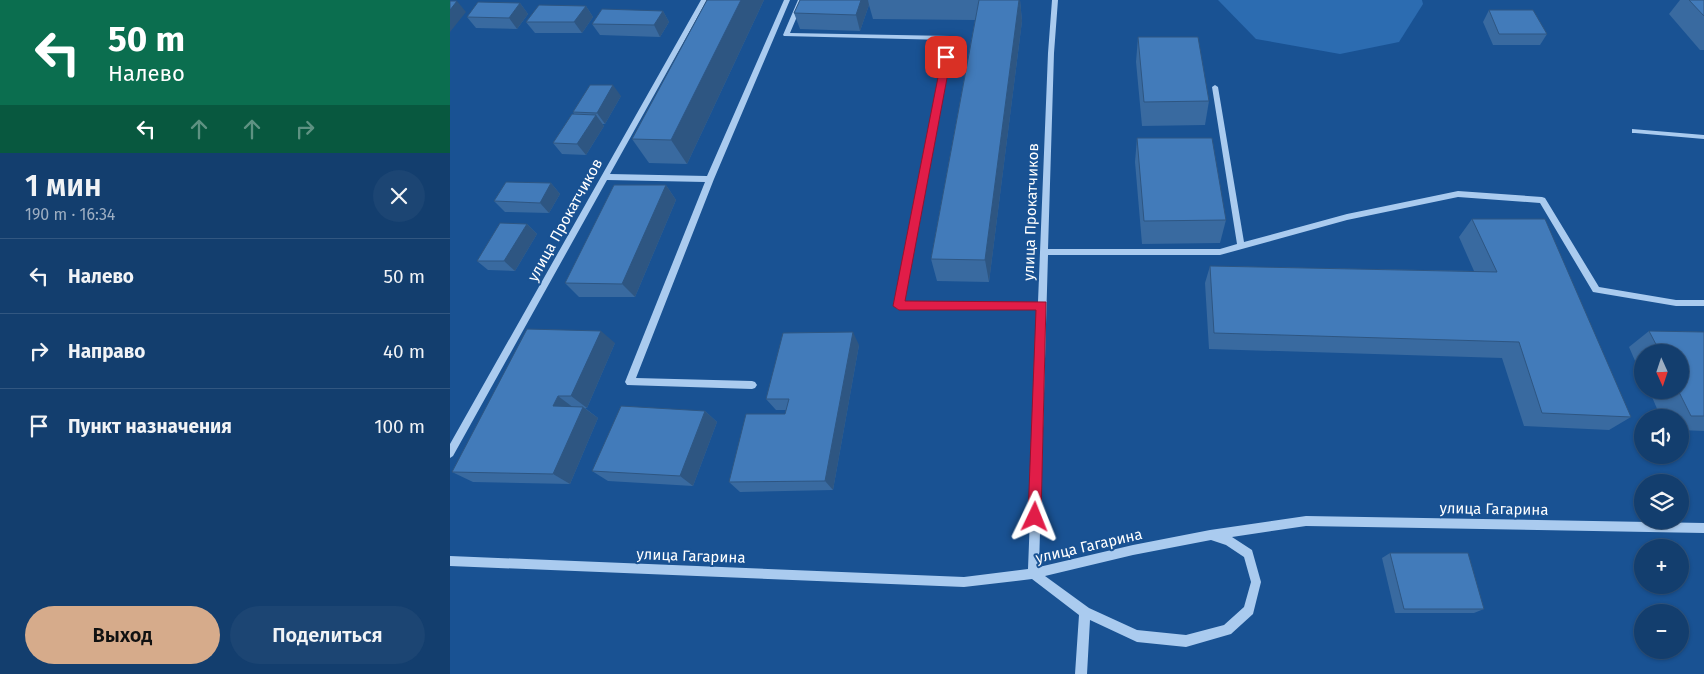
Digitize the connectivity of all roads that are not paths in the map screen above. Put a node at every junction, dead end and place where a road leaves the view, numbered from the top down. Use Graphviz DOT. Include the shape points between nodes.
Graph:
graph roads {
  1 [pos="704,0"];
  2 [pos="787,0"];
  3 [pos="801,0"];
  4 [pos="1055,0"];
  5 [pos="1215,87"];
  6 [pos="1635,131"];
  7 [pos="1704,137"];
  8 [pos="604,177"];
  9 [pos="710,179"];
  10 [pos="1241,246"];
  11 [pos="1044,252"];
  12 [pos="1704,303"];
  13 [pos="1042,306"];
  14 [pos="752,385"];
  15 [pos="450,453"];
  16 [pos="1704,528"];
  17 [pos="1210,535"];
  18 [pos="450,561"];
  19 [pos="1033,574"];
  20 [pos="1085,612"];
  21 [pos="1081,674"];
  1 -- 8 [label="street, улица Прокатчиков"];
  2 -- 9 [label="street"];
  3 -- 13 [label="street" via="786,35 950,38 899,306"];
  4 -- 11 [label="street, улица Прокатчиков" via="1050,53"];
  5 -- 10 [label="street"];
  6 -- 7 [label="street"];
  8 -- 9 [label="street"];
  8 -- 15 [label="street, улица Прокатчиков"];
  9 -- 14 [label="street" via="630,382"];
  10 -- 11 [label="street" via="1220,252"];
  10 -- 12 [label="street" via="1347,217 1458,194 1542,200 1596,290 1676,303"];
  11 -- 13 [label="street, улица Прокатчиков"];
  13 -- 19 [label="street, улица Прокатчиков"];
  16 -- 17 [label="street, улица Гагарина" via="1306,521"];
  17 -- 19 [label="street, улица Гагарина"];
  17 -- 20 [label="street" via="1229,541 1248,554 1256,582 1249,610 1226,630 1186,641 1137,636"];
  18 -- 19 [label="street, улица Гагарина" via="964,582"];
  19 -- 20 [label="street"];
  20 -- 21 [label="street"];
}
